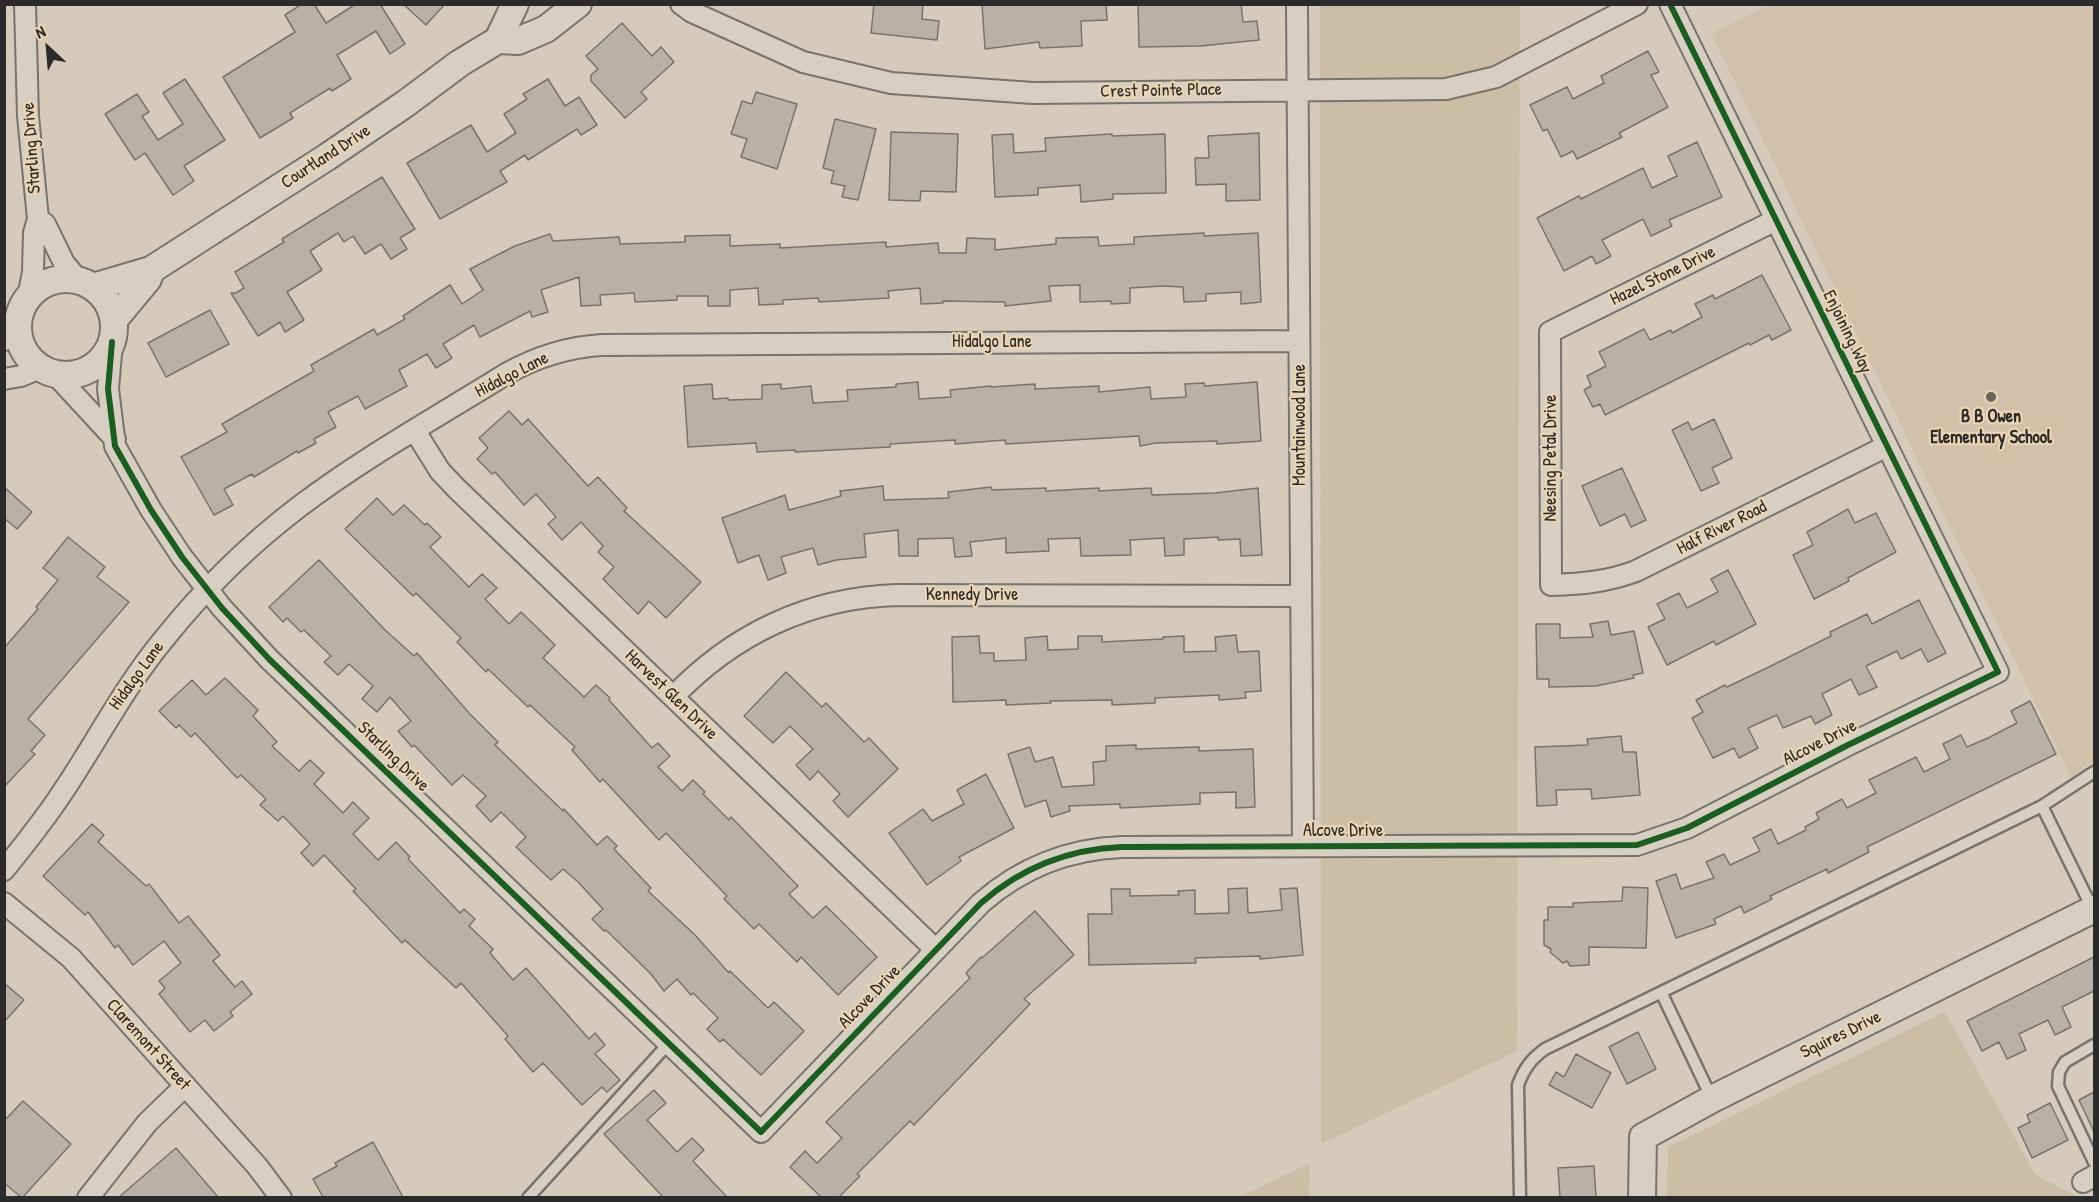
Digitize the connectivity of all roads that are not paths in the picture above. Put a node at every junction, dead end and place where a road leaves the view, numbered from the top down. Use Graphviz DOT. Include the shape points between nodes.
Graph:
graph roads {
  1 [pos="25,4"];
  2 [pos="515,4"];
  3 [pos="578,4"];
  4 [pos="681,4"];
  5 [pos="1297,4"];
  6 [pos="1637,4"];
  7 [pos="1670,4"];
  8 [pos="498,40"];
  9 [pos="1298,90"];
  10 [pos="38,219"];
  11 [pos="1776,220"];
  12 [pos="151,270"];
  13 [pos="85,284"];
  14 [pos="25,303"];
  15 [pos="113,331"];
  16 [pos="1550,332"];
  17 [pos="4,340"];
  18 [pos="1299,340"];
  19 [pos="48,371"];
  20 [pos="4,379"];
  21 [pos="415,431"];
  22 [pos="115,439"];
  23 [pos="1887,446"];
  24 [pos="1551,585"];
  25 [pos="207,590"];
  26 [pos="1301,596"];
  27 [pos="1998,672"];
  28 [pos="673,697"];
  29 [pos="2094,772"];
  30 [pos="2042,806"];
  31 [pos="1303,846"];
  32 [pos="4,870"];
  33 [pos="4,903"];
  34 [pos="2094,910"];
  35 [pos="936,950"];
  36 [pos="1662,994"];
  37 [pos="669,1043"];
  38 [pos="2094,1045"];
  39 [pos="185,1086"];
  40 [pos="1712,1099"];
  41 [pos="761,1132"];
  42 [pos="2094,1162"];
  43 [pos="88,1197"];
  44 [pos="281,1197"];
  45 [pos="528,1197"];
  46 [pos="1520,1197"];
  47 [pos="1642,1197"];
  1 -- 10 [label="street, Starling Drive" via="28,116"];
  2 -- 8 [label="street"];
  3 -- 8 [label="street, Courtland Drive" via="546,29 518,41"];
  4 -- 9 [label="street, Crest Pointe Place" via="803,62 891,83 1033,93"];
  5 -- 9 [label="street, Mountainwood Lane"];
  6 -- 9 [label="street, Crest Pointe Place" via="1496,77 1446,89"];
  7 -- 11 [label="street, Enjoining Way"];
  8 -- 12 [label="street, Courtland Drive" via="327,157"];
  9 -- 18 [label="street, Mountainwood Lane"];
  10 -- 13 [label="street, Starling Drive" via="45,224 64,263"];
  10 -- 14 [label="street, Starling Drive" via="33,272"];
  11 -- 16 [label="street, Hazel Stone Drive"];
  11 -- 23 [label="street, Enjoining Way"];
  12 -- 13 [label="street, Courtland Drive"];
  12 -- 15 [label="street, Courtland Drive"];
  13 -- 14 [label="street" via="64,279 50,282 38,288"];
  13 -- 15 [label="street" via="103,296 110,307"];
  14 -- 17 [label="street"];
  14 -- 19 [label="street" via="18,321 22,348"];
  15 -- 19 [label="street" via="105,355 96,365 69,375"];
  15 -- 22 [label="street, Starling Drive" via="108,389"];
  16 -- 24 [label="street, Neesing Petal Drive"];
  18 -- 21 [label="street, Hidalgo Lane" via="588,346 547,355 522,366"];
  18 -- 26 [label="street, Mountainwood Lane"];
  19 -- 20 [label="street"];
  19 -- 22 [label="street, Starling Drive"];
  21 -- 25 [label="street, Hidalgo Lane" via="300,507"];
  21 -- 28 [label="street, Harvest Glen Drive" via="455,487"];
  22 -- 25 [label="street, Starling Drive" via="115,446 151,510"];
  23 -- 24 [label="street, Half River Road" via="1636,571 1586,584"];
  23 -- 27 [label="street, Enjoining Way"];
  25 -- 32 [label="street, Hidalgo Lane" via="143,666 59,798"];
  25 -- 37 [label="street, Starling Drive" via="263,653"];
  26 -- 28 [label="street, Kennedy Drive" via="896,595 849,600 794,614 750,634 711,661"];
  26 -- 31 [label="street, Mountainwood Lane"];
  27 -- 31 [label="street, Alcove Drive" via="1687,828 1637,845"];
  28 -- 35 [label="street, Harvest Glen Drive"];
  29 -- 30 [label="lane"];
  30 -- 34 [label="lane"];
  30 -- 36 [label="lane"];
  31 -- 35 [label="street, Alcove Drive" via="1116,847 1066,855 1025,871 1001,887"];
  33 -- 39 [label="street, Claremont Street" via="71,958"];
  34 -- 40 [label="street, Squires Drive"];
  35 -- 41 [label="street, Alcove Drive"];
  36 -- 40 [label="lane"];
  36 -- 46 [label="lane" via="1545,1050 1523,1072 1518,1085"];
  37 -- 41 [label="street, Starling Drive"];
  37 -- 45 [label="lane"];
  38 -- 42 [label="lane" via="2065,1062 2058,1086"];
  39 -- 43 [label="street" via="147,1123"];
  39 -- 44 [label="street, Claremont Street"];
  40 -- 47 [label="street, Squires Drive" via="1643,1137"];
}
